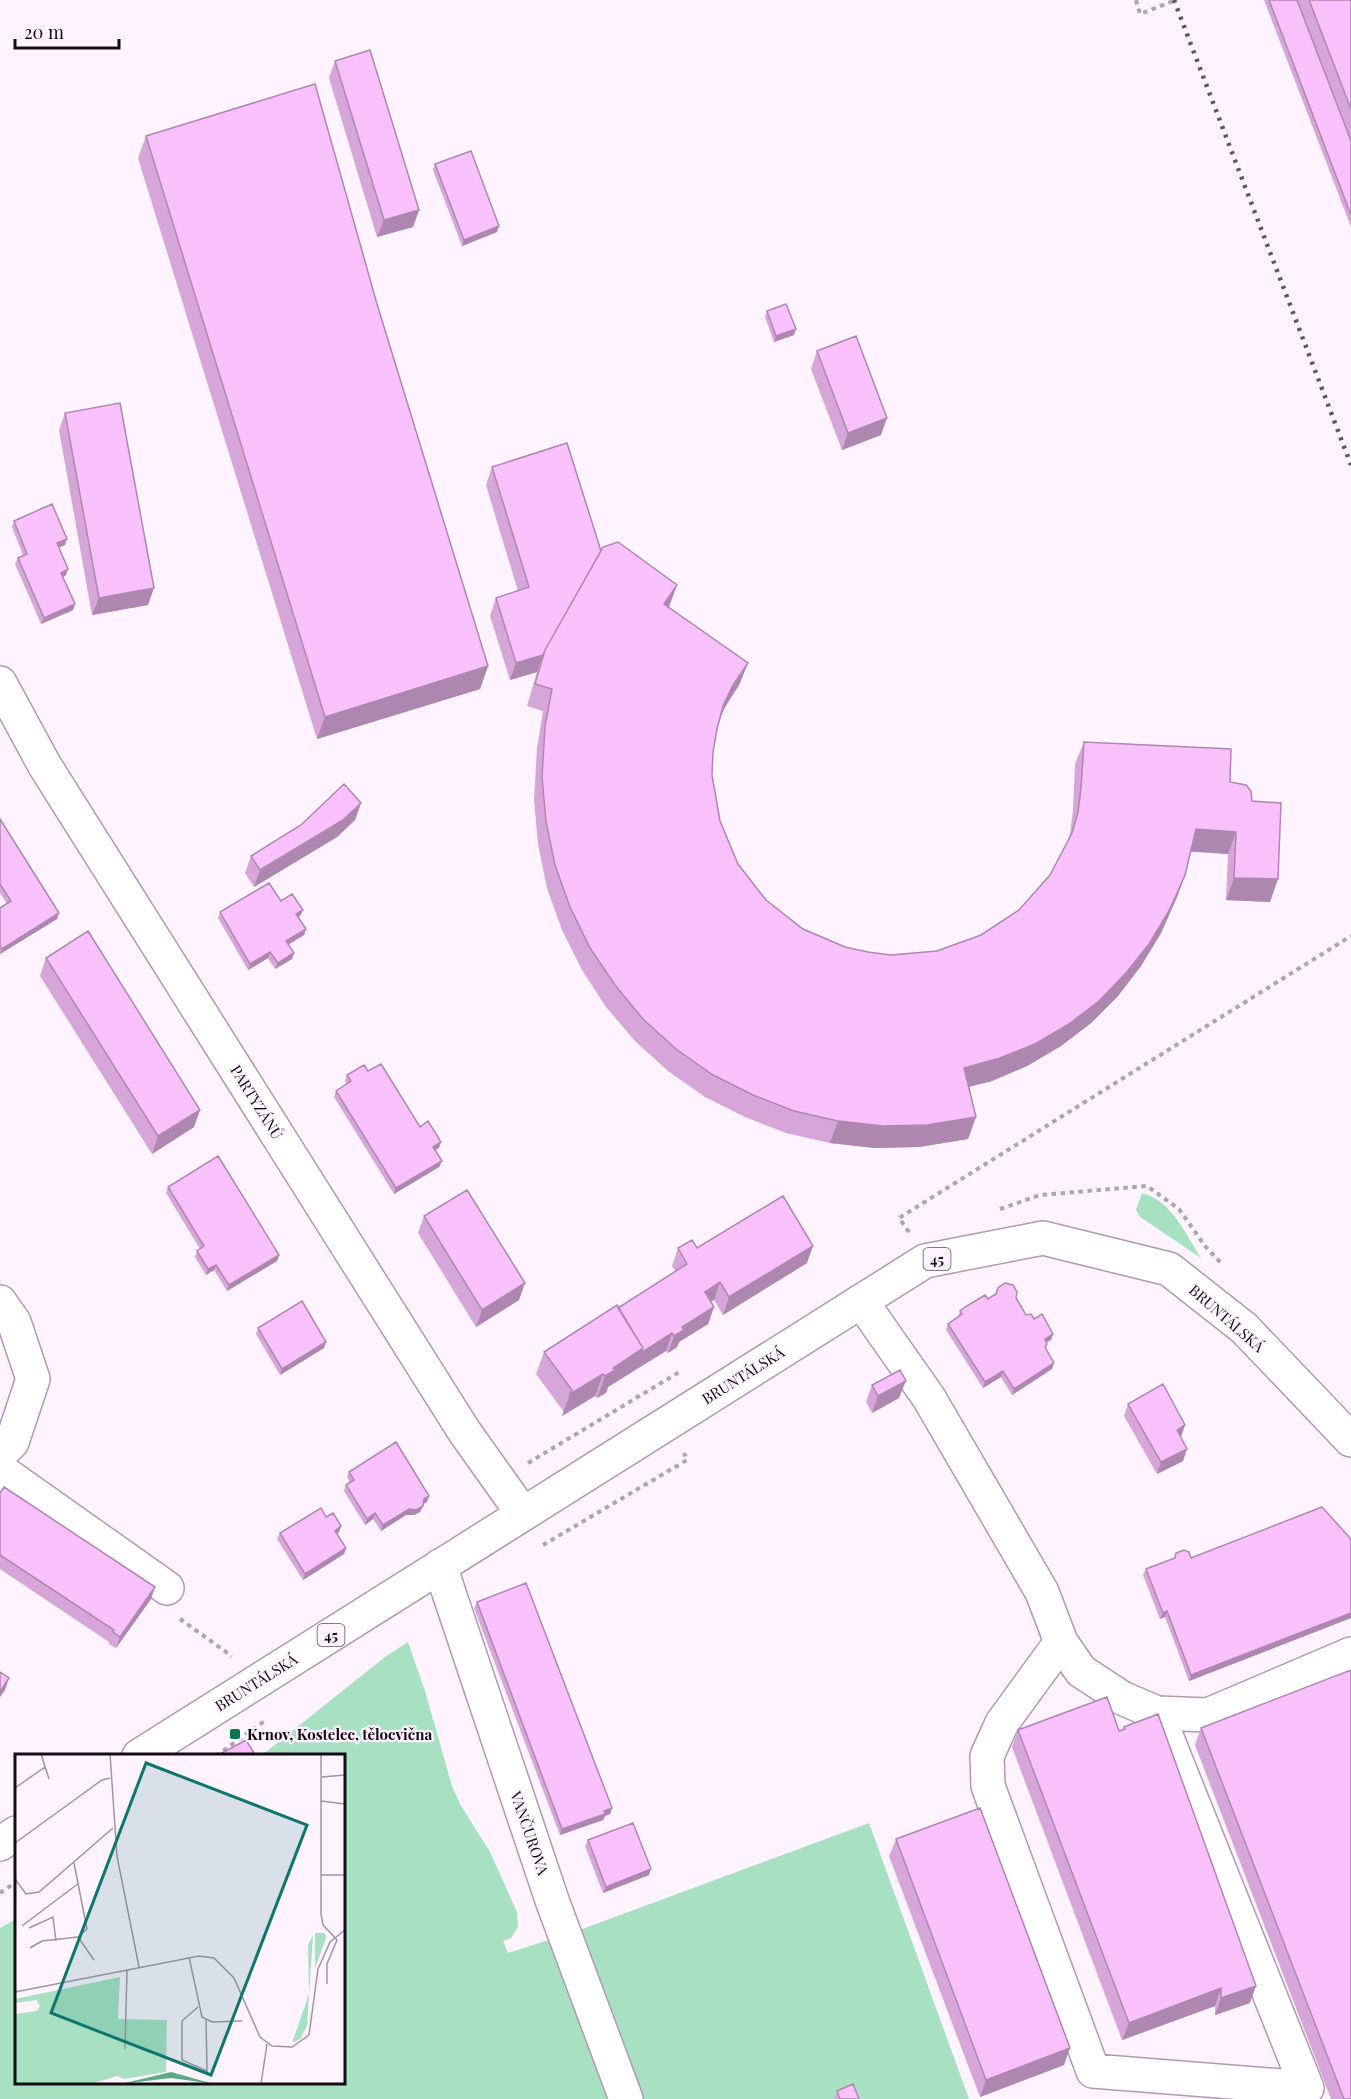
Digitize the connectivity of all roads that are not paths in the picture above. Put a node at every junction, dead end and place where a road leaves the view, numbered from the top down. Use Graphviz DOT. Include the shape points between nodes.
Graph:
graph roads {
  1 [pos="0,683"];
  2 [pos="861,1301"];
  3 [pos="0,1302"];
  4 [pos="1351,1440"];
  5 [pos="0,1454"];
  6 [pos="0,1470"];
  7 [pos="523,1514"];
  8 [pos="440,1566"];
  9 [pos="167,1588"];
  10 [pos="1061,1642"];
  11 [pos="1351,1654"];
  12 [pos="1157,1713"];
  13 [pos="141,1754"];
  14 [pos="15,1834"];
  15 [pos="0,1844"];
  16 [pos="626,2099"];
  1 -- 7 [label="street, PARTYZÁNŮ" via="45,766 464,1431"];
  2 -- 4 [label="street, BRUNTÁLSKÁ / 45" via="925,1261 1043,1238 1169,1269 1244,1328"];
  2 -- 7 [label="street, BRUNTÁLSKÁ / 45"];
  2 -- 10 [label="street" via="929,1398 1042,1592"];
  3 -- 5 [label="street" via="14,1322 33,1379 12,1442"];
  6 -- 9 [label="street"];
  7 -- 8 [label="street, BRUNTÁLSKÁ / 45"];
  8 -- 13 [label="street, BRUNTÁLSKÁ / 45"];
  8 -- 16 [label="street, VANČUROVA" via="553,1903"];
  10 -- 12 [label="street" via="1081,1671 1122,1698"];
  10 -- 12 [label="street" via="1002,1723 987,1756 988,1786 1093,2071 1307,2088"];
  11 -- 12 [label="street" via="1208,1715"];
  14 -- 15 [label="street"];
}
